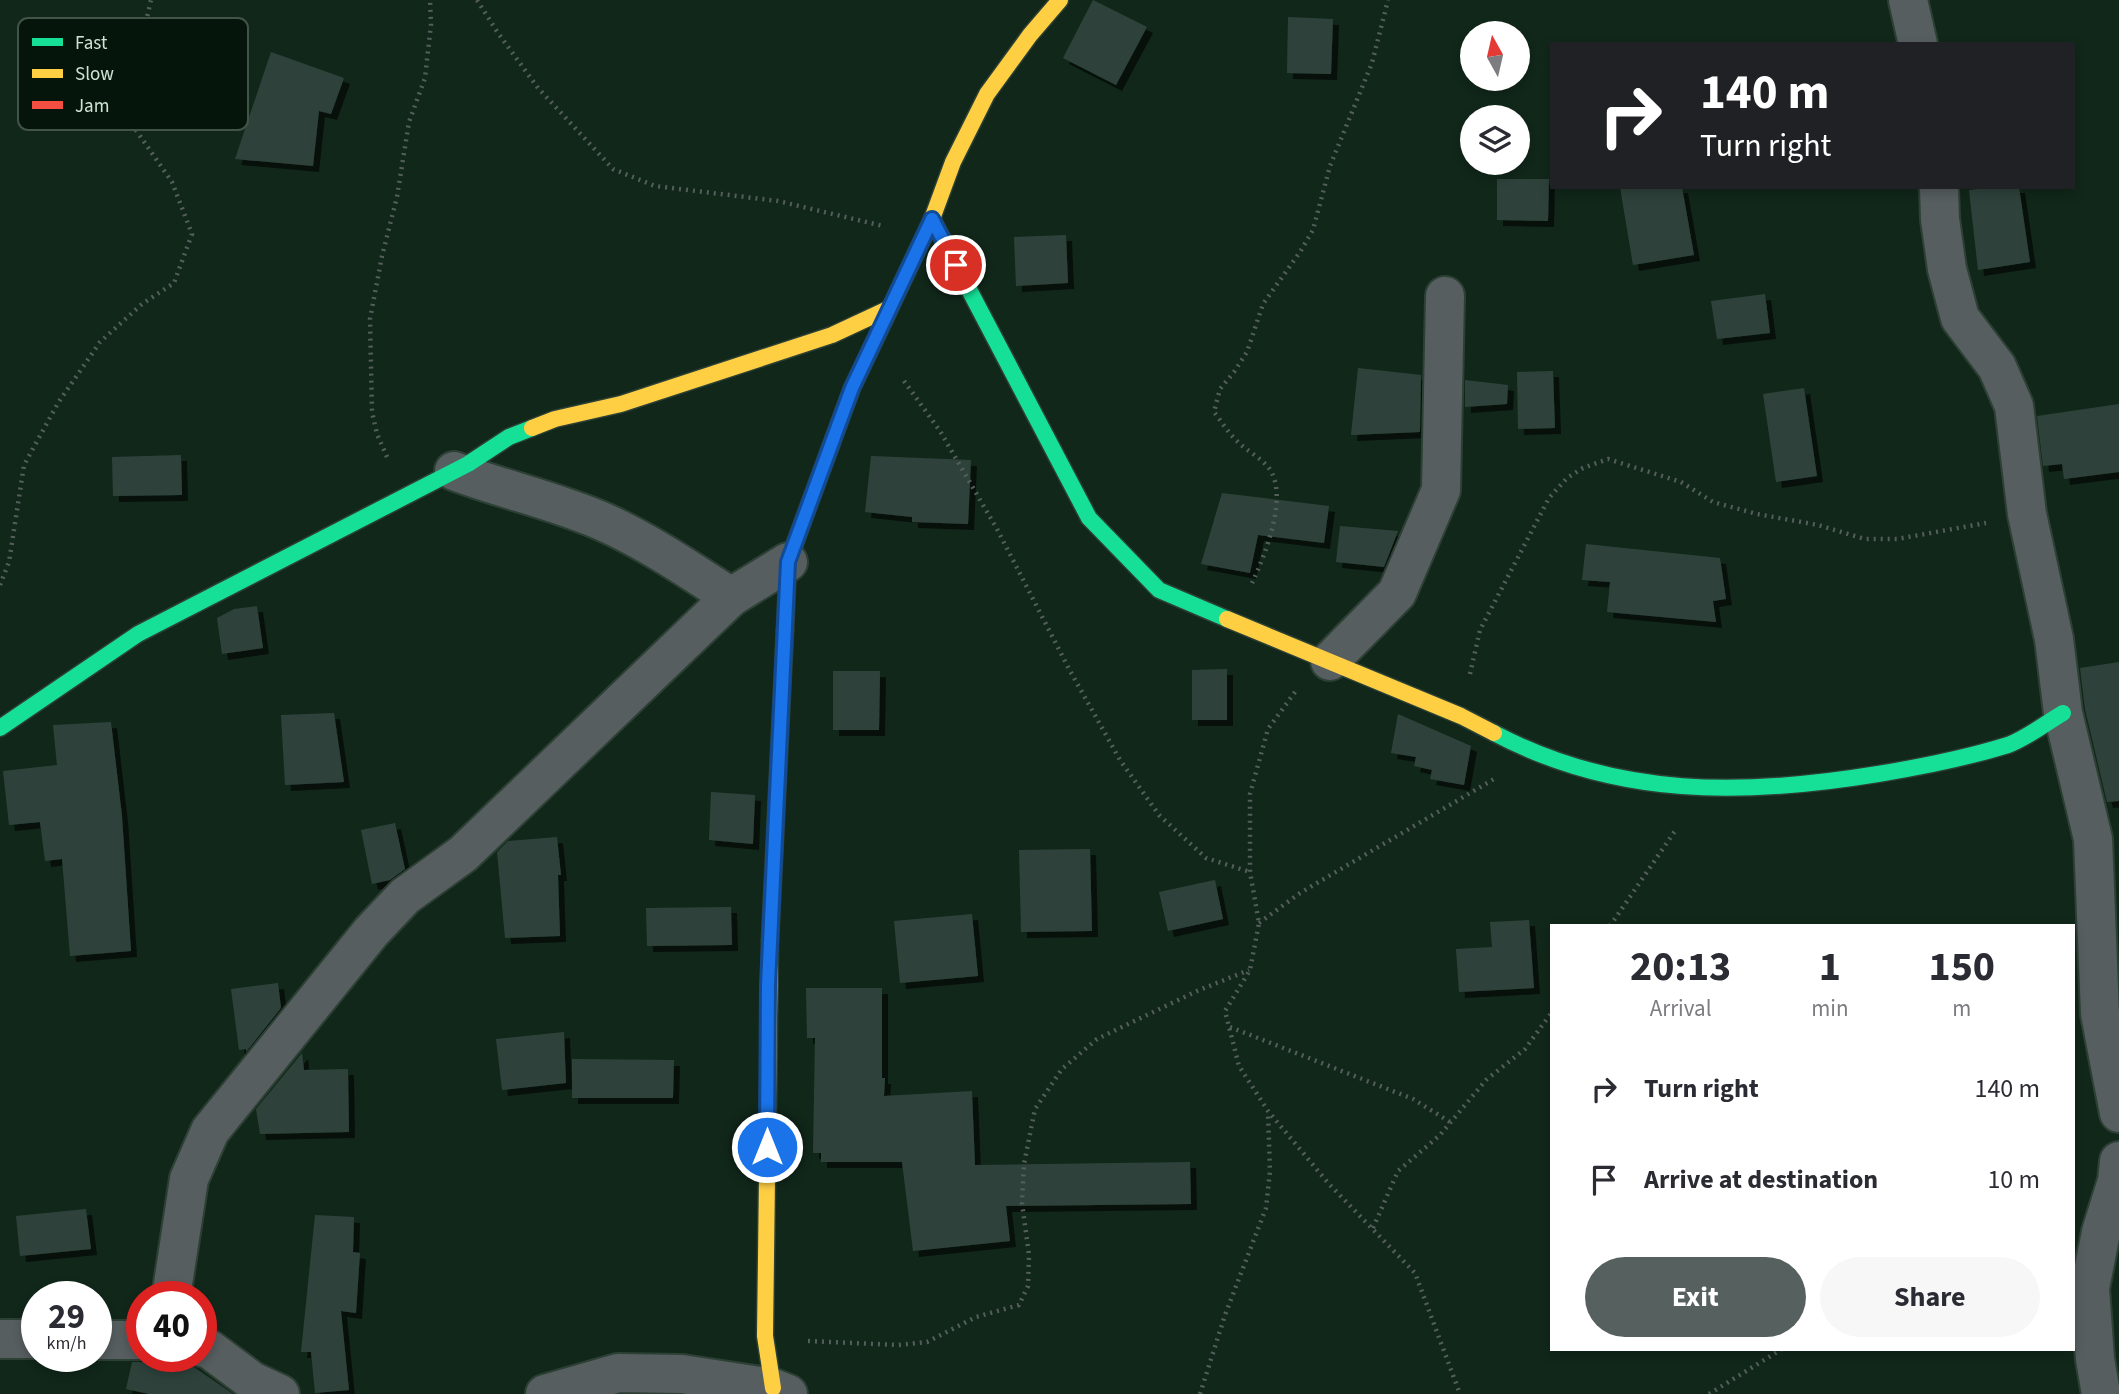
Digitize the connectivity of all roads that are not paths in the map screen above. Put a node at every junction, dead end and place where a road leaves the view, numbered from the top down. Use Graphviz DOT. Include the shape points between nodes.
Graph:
graph roads {
  1 [pos="1060,0"];
  2 [pos="1908,0"];
  3 [pos="1918,42"];
  4 [pos="1939,189"];
  5 [pos="932,219"];
  6 [pos="1446,296"];
  7 [pos="890,309"];
  8 [pos="454,471"];
  9 [pos="788,562"];
  10 [pos="732,597"];
  11 [pos="1325,659"];
  12 [pos="2063,713"];
  13 [pos="0,728"];
  14 [pos="2119,1113"];
  15 [pos="2119,1161"];
  16 [pos="173,1281"];
  17 [pos="0,1339"];
  18 [pos="21,1339"];
  19 [pos="217,1355"];
  20 [pos="780,1391"];
  21 [pos="280,1394"];
  22 [pos="545,1394"];
  23 [pos="2101,1394"];
  1 -- 5 [label="street" via="987,94 953,162"];
  2 -- 3 [label="street"];
  4 -- 12 [label="street" via="1947,269 1960,318 1997,367 2014,407 2027,514 2054,639"];
  5 -- 7 [label="street"];
  5 -- 11 [label="street" via="1089,518 1159,590"];
  6 -- 11 [label="street" via="1441,490 1397,593"];
  7 -- 8 [label="street" via="832,335 621,404 555,419 509,437"];
  7 -- 9 [label="street" via="852,388"];
  8 -- 10 [label="street" via="607,523"];
  8 -- 13 [label="street" via="138,634"];
  9 -- 10 [label="street"];
  9 -- 20 [label="street" via="768,985 765,1336"];
  10 -- 16 [label="street" via="463,854 405,896 259,1069 210,1131 189,1178"];
  11 -- 12 [label="street" via="1461,716 1527,750 1601,774 1704,789 1815,784 1918,767 2010,744"];
  12 -- 14 [label="street" via="2093,839 2100,1014"];
  15 -- 23 [label="street" via="2090,1288"];
  17 -- 18 [label="street"];
  19 -- 21 [label="street" via="252,1381"];
  20 -- 22 [label="street" via="682,1374 618,1373"];
}
